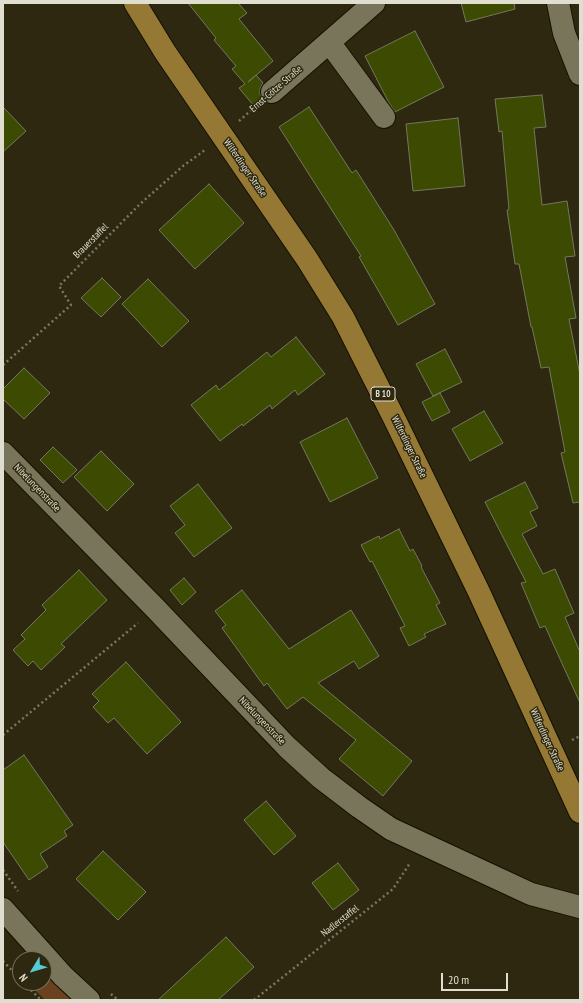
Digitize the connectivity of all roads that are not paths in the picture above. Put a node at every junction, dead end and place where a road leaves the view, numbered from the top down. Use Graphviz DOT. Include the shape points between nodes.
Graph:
graph roads {
  1 [pos="135,3"];
  2 [pos="374,3"];
  3 [pos="558,3"];
  4 [pos="329,42"];
  5 [pos="580,74"];
  6 [pos="272,92"];
  7 [pos="384,117"];
  8 [pos="3,453"];
  9 [pos="580,812"];
  10 [pos="580,907"];
  11 [pos="3,910"];
  12 [pos="89,1000"];
  1 -- 9 [label="main road, Wilferdinger Straße / B 10" via="165,52 307,259 343,317 478,590"];
  2 -- 4 [label="street, Ernst-Götze-Straße"];
  3 -- 5 [label="street" via="564,33"];
  4 -- 6 [label="street, Ernst-Götze-Straße"];
  4 -- 7 [label="street"];
  8 -- 10 [label="street, Nibelungenstraße" via="287,747 358,808 391,829 531,894"];
  11 -- 12 [label="street" via="63,976"];
}
